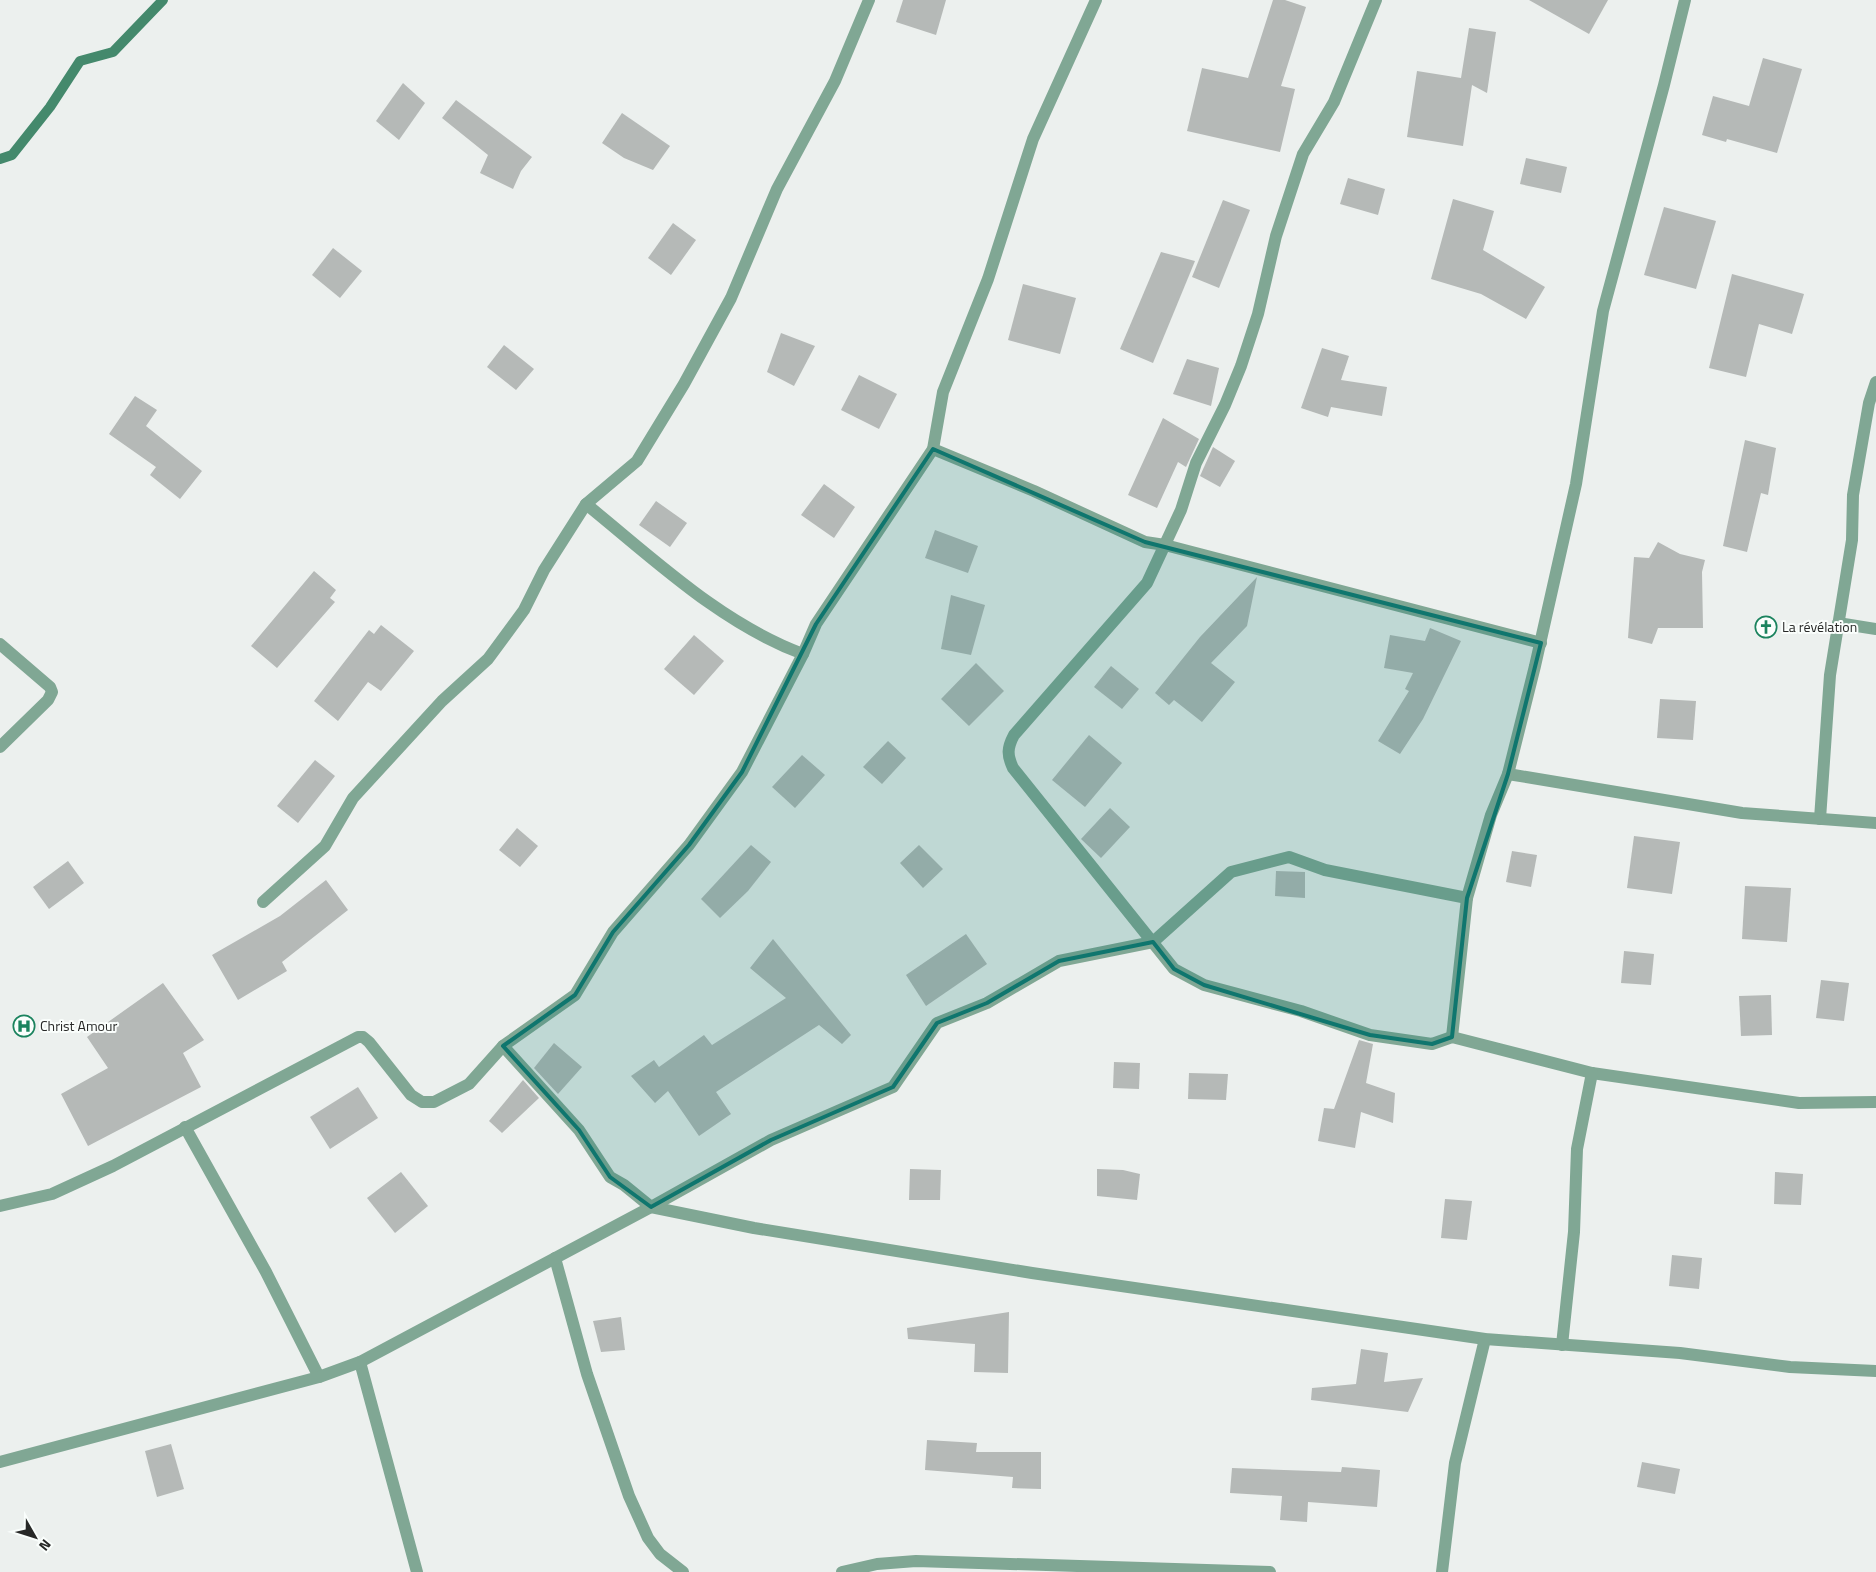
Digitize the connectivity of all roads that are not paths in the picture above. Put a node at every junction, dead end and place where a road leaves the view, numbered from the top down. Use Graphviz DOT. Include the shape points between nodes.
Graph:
graph roads {
  1 [pos="868,0"];
  2 [pos="1096,0"];
  3 [pos="1376,0"];
  4 [pos="1684,0"];
  5 [pos="1876,382"];
  6 [pos="933,449"];
  7 [pos="586,504"];
  8 [pos="1165,545"];
  9 [pos="1838,623"];
  10 [pos="1876,629"];
  11 [pos="1541,643"];
  12 [pos="0,644"];
  13 [pos="803,654"];
  14 [pos="0,747"];
  15 [pos="1508,774"];
  16 [pos="1820,819"];
  17 [pos="1876,823"];
  18 [pos="1467,898"];
  19 [pos="263,902"];
  20 [pos="1153,942"];
  21 [pos="1452,1037"];
  22 [pos="503,1046"];
  23 [pos="1592,1073"];
  24 [pos="1876,1102"];
  25 [pos="186,1127"];
  26 [pos="0,1206"];
  27 [pos="651,1207"];
  28 [pos="555,1258"];
  29 [pos="1485,1339"];
  30 [pos="1562,1345"];
  31 [pos="360,1362"];
  32 [pos="1876,1371"];
  33 [pos="319,1377"];
  34 [pos="0,1462"];
  35 [pos="417,1572"];
  36 [pos="683,1572"];
  37 [pos="842,1572"];
  38 [pos="1270,1572"];
  39 [pos="1442,1572"];
  1 -- 7 [label="street" via="835,81 777,189 731,298 684,384 637,461"];
  2 -- 6 [label="street" via="1033,139 988,279 943,392"];
  3 -- 8 [label="street" via="1334,102 1303,154 1276,236 1258,314 1240,366 1196,463 1181,510"];
  4 -- 11 [label="street" via="1604,311 1576,484"];
  5 -- 9 [label="street" via="1869,403 1853,495 1852,540"];
  6 -- 8 [label="street" via="1145,542"];
  6 -- 13 [label="street" via="816,624"];
  7 -- 13 [label="street" via="745,628"];
  7 -- 19 [label="street" via="544,570 524,610 488,659 442,701 353,798 325,846"];
  8 -- 11 [label="street"];
  8 -- 20 [label="street" via="1147,583 1008,746 1008,756 1014,768"];
  9 -- 10 [label="street"];
  9 -- 16 [label="street" via="1830,675"];
  11 -- 15 [label="street"];
  12 -- 14 [label="street" via="52,692 48,700"];
  13 -- 22 [label="street" via="742,772 688,845 613,932 575,995"];
  15 -- 16 [label="street" via="1742,813"];
  15 -- 18 [label="street" via="1491,816"];
  16 -- 17 [label="street"];
  18 -- 20 [label="street" via="1325,870 1289,857 1231,872"];
  18 -- 21 [label="street"];
  20 -- 21 [label="street" via="1174,970 1204,985 1266,1000 1370,1035 1432,1044"];
  20 -- 27 [label="street" via="1059,960 987,1003 937,1023 893,1087 771,1140"];
  21 -- 23 [label="street"];
  22 -- 25 [label="street" via="468,1084 434,1102 422,1102 411,1095 370,1042 363,1037 358,1038"];
  22 -- 27 [label="street" via="579,1130 610,1177"];
  23 -- 24 [label="street" via="1799,1102"];
  23 -- 30 [label="street" via="1577,1149 1574,1232"];
  25 -- 26 [label="street" via="52,1194"];
  25 -- 33 [label="street" via="266,1272"];
  27 -- 28 [label="street"];
  27 -- 29 [label="street" via="754,1228 1071,1279"];
  28 -- 31 [label="street"];
  28 -- 36 [label="street" via="587,1374 626,1489 648,1538 660,1554"];
  29 -- 30 [label="street"];
  29 -- 39 [label="street" via="1455,1463"];
  30 -- 32 [label="street" via="1680,1353 1790,1367"];
  31 -- 33 [label="street"];
  31 -- 35 [label="street"];
  33 -- 34 [label="street"];
  37 -- 38 [label="street" via="877,1564 916,1561"];
}
